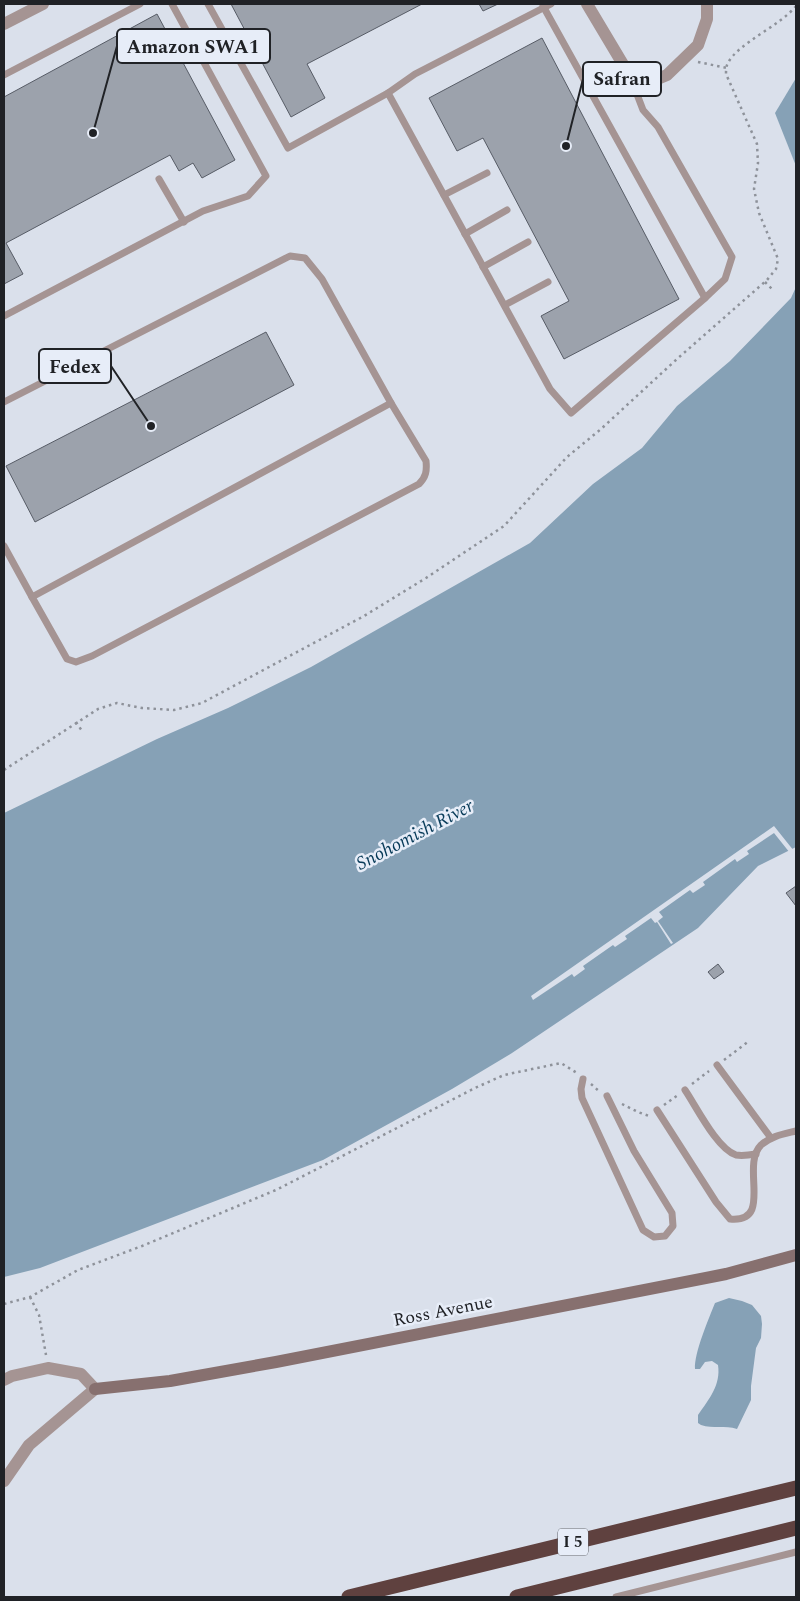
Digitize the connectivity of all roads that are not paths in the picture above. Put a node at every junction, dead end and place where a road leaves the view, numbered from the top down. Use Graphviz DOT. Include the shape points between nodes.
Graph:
graph roads {
  1 [pos="43,4"];
  2 [pos="140,4"];
  3 [pos="172,4"];
  4 [pos="208,4"];
  5 [pos="587,4"];
  6 [pos="707,4"];
  7 [pos="546,5"];
  8 [pos="4,24"];
  9 [pos="4,75"];
  10 [pos="630,76"];
  11 [pos="388,93"];
  12 [pos="487,173"];
  13 [pos="159,179"];
  14 [pos="444,195"];
  15 [pos="507,210"];
  16 [pos="184,222"];
  17 [pos="466,234"];
  18 [pos="528,242"];
  19 [pos="484,267"];
  20 [pos="548,282"];
  21 [pos="705,298"];
  22 [pos="505,305"];
  23 [pos="4,316"];
  24 [pos="4,402"];
  25 [pos="391,403"];
  26 [pos="4,546"];
  27 [pos="32,597"];
  28 [pos="717,1065"];
  29 [pos="583,1079"];
  30 [pos="685,1090"];
  31 [pos="607,1096"];
  32 [pos="657,1110"];
  33 [pos="796,1131"];
  34 [pos="770,1138"];
  35 [pos="756,1154"];
  36 [pos="796,1255"];
  37 [pos="4,1380"];
  38 [pos="95,1389"];
  39 [pos="4,1481"];
  40 [pos="796,1488"];
  41 [pos="796,1528"];
  42 [pos="796,1552"];
  43 [pos="349,1597"];
  44 [pos="516,1597"];
  45 [pos="616,1597"];
  1 -- 8 [label="street"];
  2 -- 9 [label="lane"];
  3 -- 16 [label="lane" via="266,176 248,196 203,211"];
  4 -- 11 [label="lane" via="288,148"];
  5 -- 10 [label="street"];
  6 -- 10 [label="street" via="707,19 698,45 667,75 648,83"];
  7 -- 11 [label="lane" via="415,74"];
  7 -- 21 [label="lane"];
  10 -- 21 [label="lane" via="643,110 658,127 732,257 725,279"];
  11 -- 14 [label="lane"];
  12 -- 14 [label="lane"];
  13 -- 16 [label="lane"];
  14 -- 17 [label="lane"];
  15 -- 17 [label="lane"];
  16 -- 23 [label="lane"];
  17 -- 19 [label="lane"];
  18 -- 19 [label="lane"];
  19 -- 22 [label="lane"];
  20 -- 22 [label="lane"];
  21 -- 22 [label="lane" via="572,413 550,389"];
  24 -- 25 [label="lane" via="290,256 305,258 322,279"];
  25 -- 27 [label="lane"];
  25 -- 27 [label="lane" via="426,461 425,478 419,484 76,662 68,659"];
  26 -- 27 [label="lane"];
  28 -- 34 [label="lane"];
  29 -- 31 [label="lane" via="582,1098 643,1230 654,1237 665,1236 673,1226 672,1213 634,1151"];
  30 -- 35 [label="lane" via="726,1149 737,1155"];
  32 -- 35 [label="lane" via="730,1219 740,1220 753,1208"];
  33 -- 34 [label="lane"];
  34 -- 35 [label="lane"];
  36 -- 38 [label="street, Ross Avenue" via="726,1274 276,1362 170,1381"];
  37 -- 38 [label="street" via="48,1368 81,1374"];
  38 -- 39 [label="street" via="29,1445"];
  40 -- 43 [label="highway, I 5"];
  41 -- 44 [label="highway, I 5"];
  42 -- 45 [label="lane"];
}
